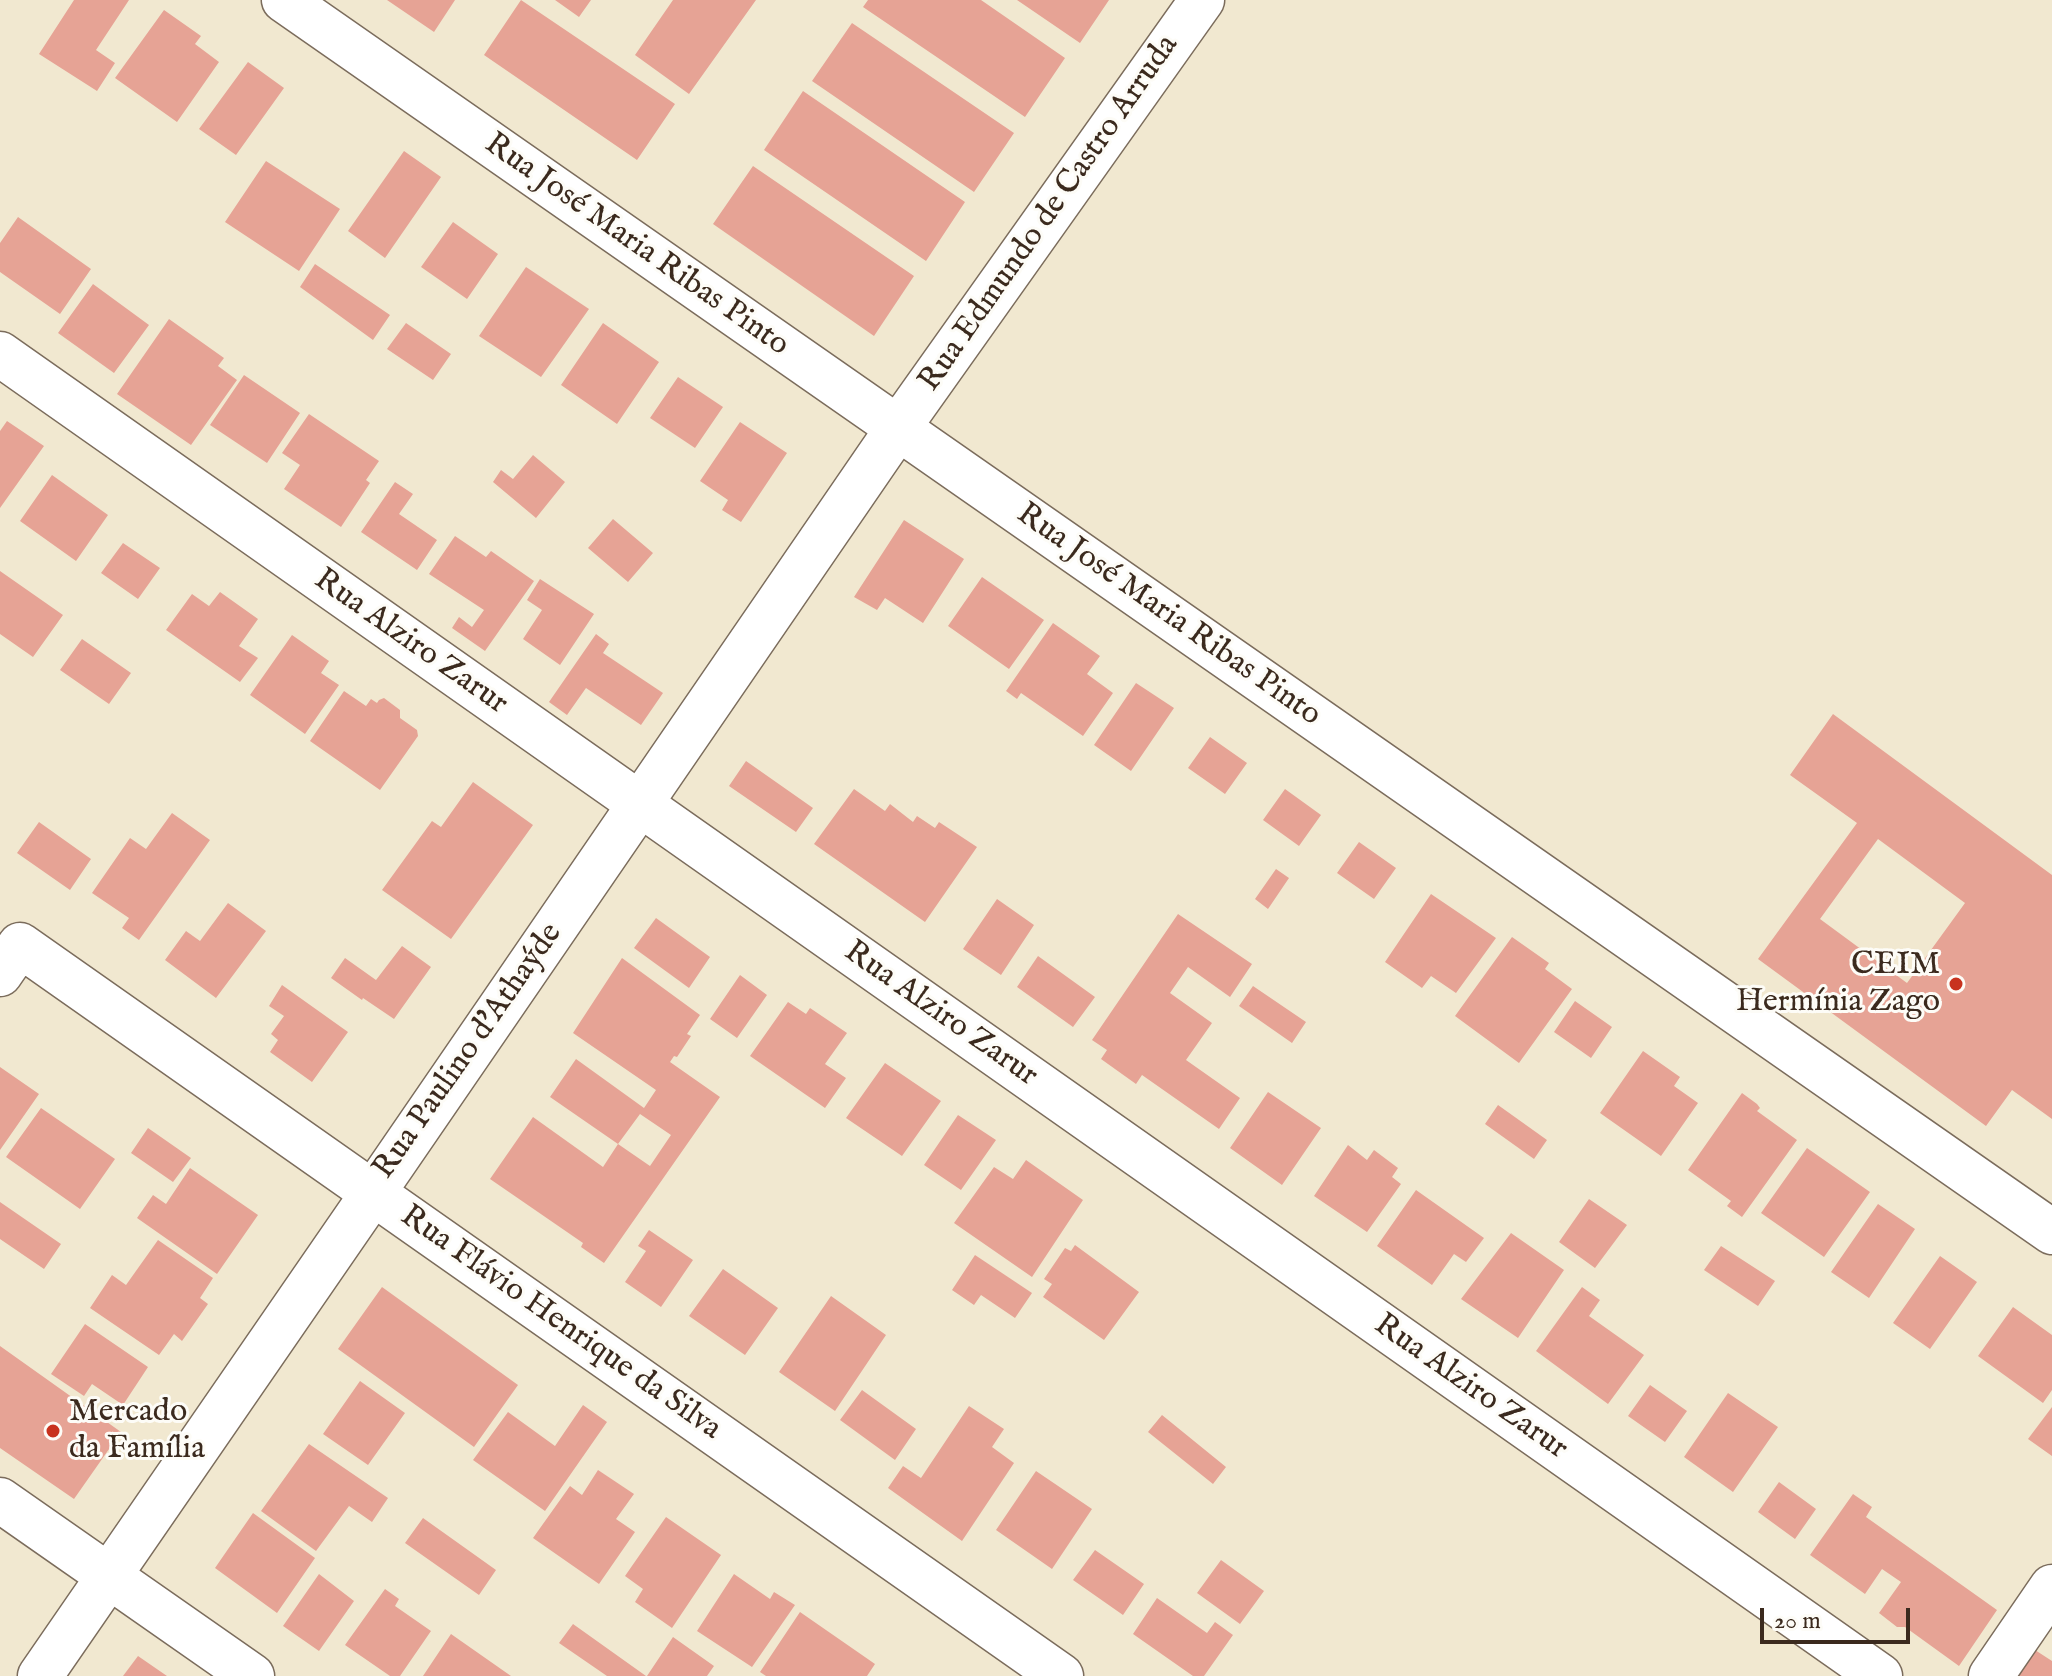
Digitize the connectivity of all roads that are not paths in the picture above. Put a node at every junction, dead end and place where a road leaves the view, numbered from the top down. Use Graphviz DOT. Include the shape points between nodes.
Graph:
graph roads {
  1 [pos="284,0"];
  2 [pos="1202,0"];
  3 [pos="0,354"];
  4 [pos="898,428"];
  5 [pos="640,804"];
  6 [pos="10,959"];
  7 [pos="373,1193"];
  8 [pos="2052,1232"];
  9 [pos="0,1500"];
  10 [pos="109,1576"];
  11 [pos="2052,1587"];
  12 [pos="40,1676"];
  13 [pos="252,1676"];
  14 [pos="1061,1676"];
  15 [pos="1880,1676"];
  16 [pos="1991,1676"];
  1 -- 4 [label="street, Rua José Maria Ribas Pinto"];
  2 -- 4 [label="street, Rua Edmundo de Castro Arruda"];
  3 -- 5 [label="street, Rua Alziro Zarur"];
  4 -- 5 [label="street, Rua Paulino d'Athaýde"];
  4 -- 8 [label="street, Rua José Maria Ribas Pinto"];
  5 -- 7 [label="street, Rua Paulino d'Athaýde"];
  5 -- 15 [label="street, Rua Alziro Zarur"];
  6 -- 7 [label="street, Rua Flávio Henrique da Silva"];
  7 -- 10 [label="street, Rua Paulino d'Athaýde"];
  7 -- 14 [label="street, Rua Flávio Henrique da Silva"];
  9 -- 10 [label="street"];
  10 -- 12 [label="street, Rua Paulino d'Athaýde"];
  10 -- 13 [label="street"];
  11 -- 16 [label="street"];
}
